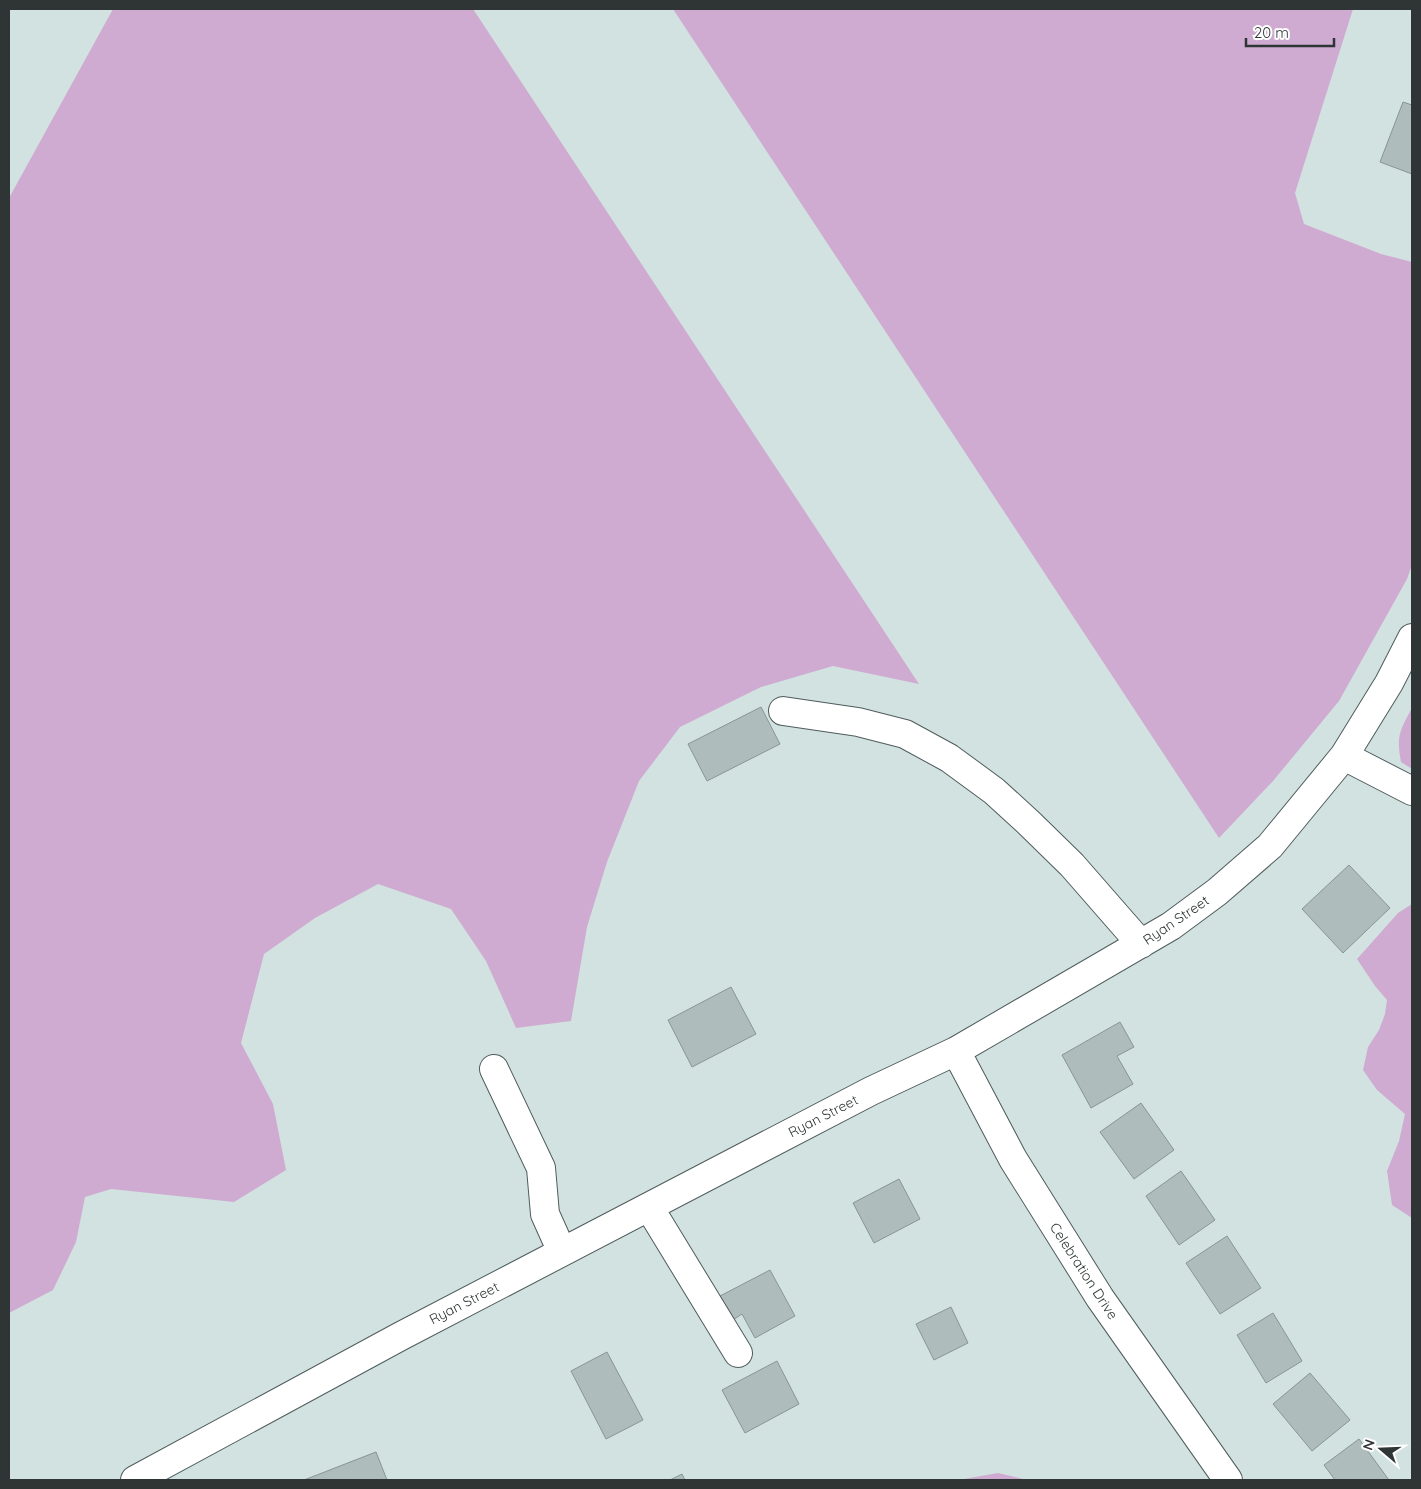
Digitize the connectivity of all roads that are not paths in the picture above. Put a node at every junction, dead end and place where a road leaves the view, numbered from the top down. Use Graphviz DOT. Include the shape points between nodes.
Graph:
graph roads {
  1 [pos="1412,638"];
  2 [pos="783,712"];
  3 [pos="1344,756"];
  4 [pos="1412,791"];
  5 [pos="1140,944"];
  6 [pos="956,1051"];
  7 [pos="494,1069"];
  8 [pos="649,1207"];
  9 [pos="562,1252"];
  10 [pos="738,1353"];
  11 [pos="135,1480"];
  12 [pos="1228,1480"];
  1 -- 3 [label="street, Ryan Street"];
  2 -- 5 [label="street" via="858,722 905,734 949,758 994,791 1028,822 1072,865"];
  3 -- 4 [label="street"];
  3 -- 5 [label="street, Ryan Street" via="1270,846 1217,892"];
  5 -- 6 [label="street, Ryan Street"];
  6 -- 8 [label="street, Ryan Street" via="871,1091"];
  6 -- 12 [label="street, Celebration Drive" via="1013,1160 1100,1298"];
  7 -- 9 [label="street" via="541,1168 545,1214"];
  8 -- 9 [label="street, Ryan Street"];
  8 -- 10 [label="street"];
  9 -- 11 [label="street, Ryan Street"];
}
